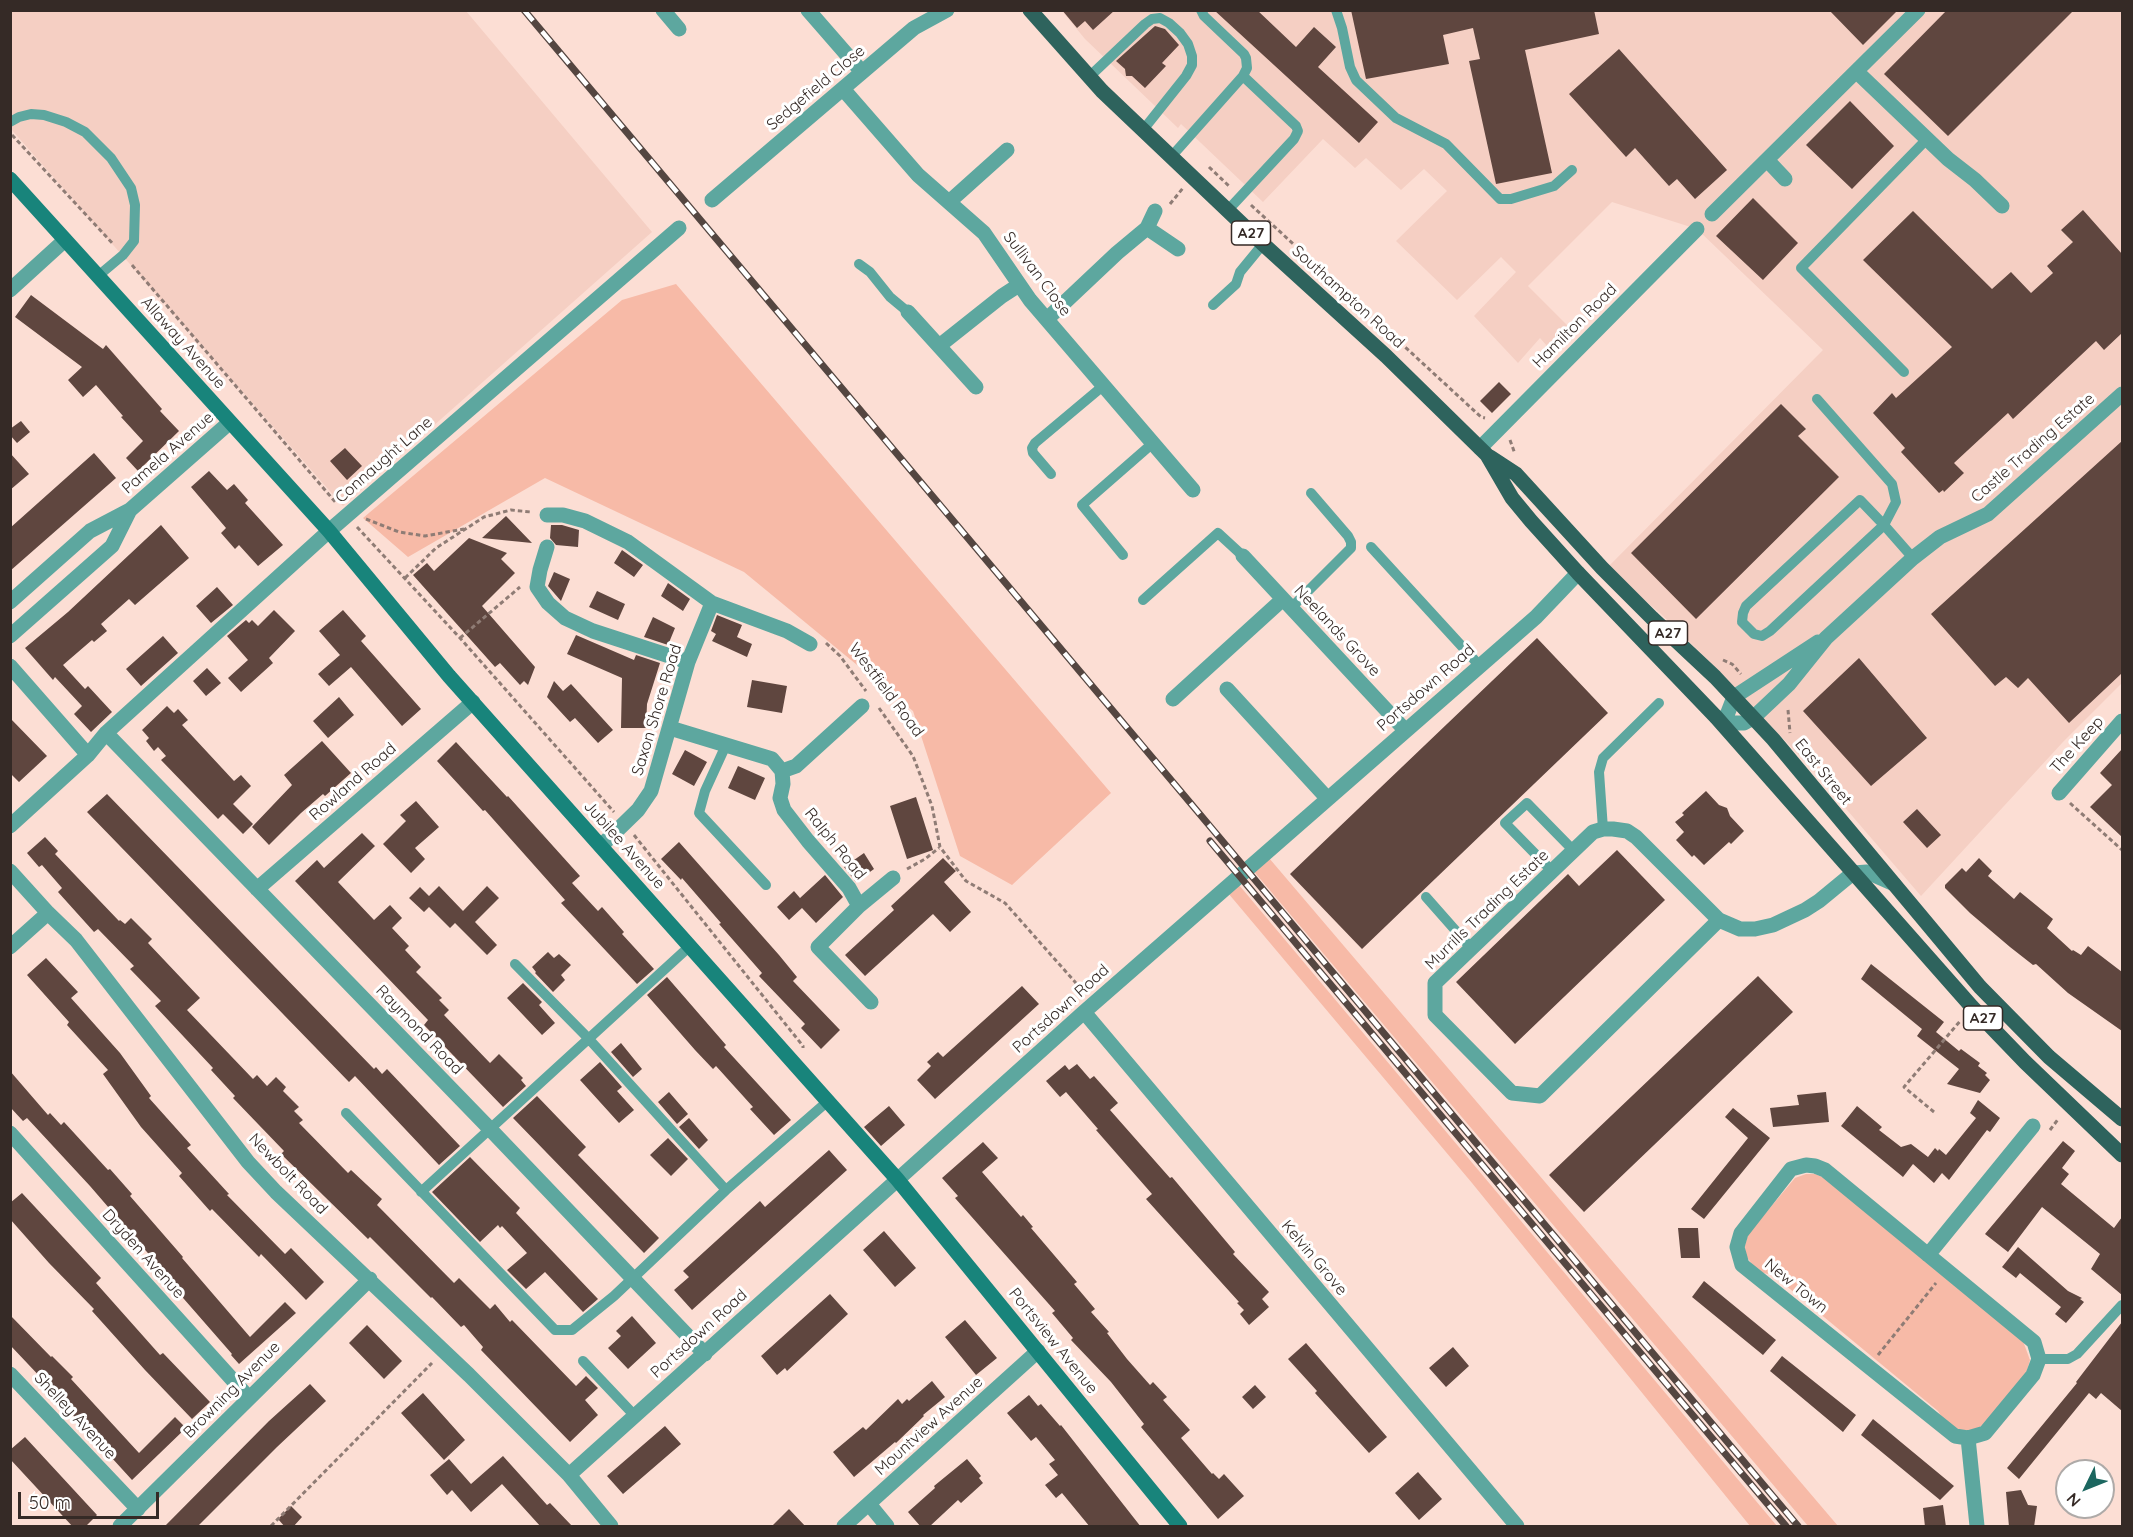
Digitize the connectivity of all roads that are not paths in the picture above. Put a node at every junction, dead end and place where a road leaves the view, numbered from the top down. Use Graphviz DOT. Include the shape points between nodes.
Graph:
graph roads {
  1 [pos="663,10"];
  2 [pos="808,10"];
  3 [pos="947,10"];
  4 [pos="1030,10"];
  5 [pos="1201,10"];
  6 [pos="1336,10"];
  7 [pos="1918,10"];
  8 [pos="679,29"];
  9 [pos="862,72"];
  10 [pos="1857,72"];
  11 [pos="1243,76"];
  12 [pos="1089,77"];
  13 [pos="843,89"];
  14 [pos="10,122"];
  15 [pos="1143,130"];
  16 [pos="1927,139"];
  17 [pos="1007,150"];
  18 [pos="1171,157"];
  19 [pos="1768,161"];
  20 [pos="1572,170"];
  21 [pos="10,179"];
  22 [pos="1785,179"];
  23 [pos="712,200"];
  24 [pos="949,202"];
  25 [pos="2002,206"];
  26 [pos="1228,210"];
  27 [pos="1155,211"];
  28 [pos="1712,214"];
  29 [pos="679,228"];
  30 [pos="1147,228"];
  31 [pos="1697,229"];
  32 [pos="65,240"];
  33 [pos="1263,244"];
  34 [pos="1178,249"];
  35 [pos="859,264"];
  36 [pos="98,276"];
  37 [pos="1020,285"];
  38 [pos="10,290"];
  39 [pos="1213,305"];
  40 [pos="908,312"];
  41 [pos="1047,319"];
  42 [pos="939,346"];
  43 [pos="1905,372"];
  44 [pos="1103,386"];
  45 [pos="976,387"];
  46 [pos="2122,394"];
  47 [pos="1817,399"];
  48 [pos="229,423"];
  49 [pos="1153,443"];
  50 [pos="1484,452"];
  51 [pos="1051,474"];
  52 [pos="1193,490"];
  53 [pos="1311,493"];
  54 [pos="130,510"];
  55 [pos="547,515"];
  56 [pos="1884,525"];
  57 [pos="329,531"];
  58 [pos="547,546"];
  59 [pos="1371,546"];
  60 [pos="1123,555"];
  61 [pos="1243,556"];
  62 [pos="1913,558"];
  63 [pos="1578,573"];
  64 [pos="1143,600"];
  65 [pos="10,602"];
  66 [pos="712,603"];
  67 [pos="1287,603"];
  68 [pos="10,636"];
  69 [pos="1826,639"];
  70 [pos="810,644"];
  71 [pos="687,663"];
  72 [pos="1479,665"];
  73 [pos="10,666"];
  74 [pos="1227,689"];
  75 [pos="1734,698"];
  76 [pos="1173,699"];
  77 [pos="473,702"];
  78 [pos="867,702"];
  79 [pos="1659,703"];
  80 [pos="1753,718"];
  81 [pos="2122,721"];
  82 [pos="1725,724"];
  83 [pos="670,728"];
  84 [pos="1405,730"];
  85 [pos="105,733"];
  86 [pos="726,745"];
  87 [pos="88,755"];
  88 [pos="782,771"];
  89 [pos="2059,793"];
  90 [pos="1327,798"];
  91 [pos="10,826"];
  92 [pos="1603,829"];
  93 [pos="601,846"];
  94 [pos="1573,850"];
  95 [pos="10,871"];
  96 [pos="1552,871"];
  97 [pos="1853,873"];
  98 [pos="893,878"];
  99 [pos="766,885"];
  100 [pos="1894,885"];
  101 [pos="257,889"];
  102 [pos="1426,897"];
  103 [pos="859,906"];
  104 [pos="48,913"];
  105 [pos="1719,920"];
  106 [pos="10,946"];
  107 [pos="690,946"];
  108 [pos="1471,948"];
  109 [pos="515,964"];
  110 [pos="871,1002"];
  111 [pos="1089,1008"];
  112 [pos="588,1038"];
  113 [pos="828,1101"];
  114 [pos="346,1113"];
  115 [pos="2122,1119"];
  116 [pos="2033,1126"];
  117 [pos="489,1128"];
  118 [pos="10,1134"];
  119 [pos="2122,1155"];
  120 [pos="897,1179"];
  121 [pos="726,1190"];
  122 [pos="421,1192"];
  123 [pos="1928,1255"];
  124 [pos="370,1279"];
  125 [pos="633,1279"];
  126 [pos="2122,1305"];
  127 [pos="1038,1351"];
  128 [pos="705,1354"];
  129 [pos="2039,1359"];
  130 [pos="583,1361"];
  131 [pos="10,1374"];
  132 [pos="249,1398"];
  133 [pos="635,1416"];
  134 [pos="1968,1438"];
  135 [pos="569,1475"];
  136 [pos="869,1504"];
  137 [pos="138,1509"];
  138 [pos="120,1527"];
  139 [pos="611,1527"];
  140 [pos="844,1527"];
  141 [pos="887,1527"];
  142 [pos="1180,1527"];
  143 [pos="1517,1527"];
  144 [pos="1977,1527"];
  1 -- 8 [label="street"];
  2 -- 9 [label="street"];
  3 -- 9 [label="street, Sedgefield Close" via="914,28"];
  4 -- 12 [label="main road, Southampton Road / A27"];
  5 -- 11 [label="lane" via="1244,54 1247,68"];
  6 -- 20 [label="lane" via="1356,80 1396,118 1446,144 1500,199 1554,186"];
  7 -- 10 [label="street"];
  9 -- 13 [label="street, Sedgefield Close"];
  10 -- 16 [label="street"];
  10 -- 19 [label="street"];
  11 -- 18 [label="lane"];
  11 -- 26 [label="lane" via="1298,131"];
  12 -- 15 [label="main road, Southampton Road / A27"];
  12 -- 15 [label="lane" via="1152,19 1160,18 1180,33 1188,44 1192,65"];
  13 -- 23 [label="street, Sedgefield Close"];
  13 -- 24 [label="street, Sullivan Close" via="918,175"];
  14 -- 36 [label="lane" via="31,114 44,115 86,132 111,158 131,188 135,205 134,241"];
  15 -- 18 [label="main road, Southampton Road / A27"];
  16 -- 25 [label="street"];
  16 -- 43 [label="lane" via="1801,268"];
  17 -- 24 [label="street"];
  18 -- 26 [label="main road, Southampton Road / A27"];
  19 -- 22 [label="street"];
  19 -- 28 [label="street"];
  21 -- 32 [label="street, Allaway Avenue"];
  24 -- 37 [label="street, Sullivan Close" via="984,233"];
  26 -- 33 [label="main road, Southampton Road / A27"];
  27 -- 30 [label="street"];
  29 -- 57 [label="street, Connaught Lane" via="352,520"];
  30 -- 34 [label="street"];
  30 -- 41 [label="street"];
  31 -- 50 [label="street, Hamilton Road" via="1500,429"];
  32 -- 36 [label="street, Allaway Avenue"];
  32 -- 38 [label="street"];
  33 -- 39 [label="lane" via="1239,272 1236,284"];
  33 -- 50 [label="main road, Southampton Road / A27"];
  35 -- 40 [label="lane"];
  36 -- 48 [label="street, Allaway Avenue"];
  37 -- 41 [label="street, Sullivan Close"];
  37 -- 42 [label="street"];
  40 -- 42 [label="street"];
  41 -- 44 [label="street, Sullivan Close"];
  42 -- 45 [label="street"];
  44 -- 49 [label="street, Sullivan Close"];
  44 -- 51 [label="lane" via="1032,447"];
  46 -- 62 [label="street, Castle Trading Estate" via="1988,514 1940,537"];
  47 -- 56 [label="lane" via="1892,484 1896,502"];
  48 -- 54 [label="street, Pamela Avenue"];
  48 -- 57 [label="street, Allaway Avenue"];
  49 -- 52 [label="street, Sullivan Close"];
  49 -- 60 [label="lane" via="1082,505"];
  50 -- 63 [label="main road, Southampton Road / A27" via="1512,498"];
  50 -- 75 [label="main road, East Street / A27" via="1516,474 1602,568"];
  53 -- 67 [label="lane" via="1348,536 1351,548"];
  54 -- 65 [label="street, Pamela Avenue" via="90,531"];
  54 -- 68 [label="street, Pamela Avenue" via="112,546"];
  55 -- 66 [label="street" via="585,521 628,542"];
  56 -- 56 [label="lane" via="1770,631 1762,636 1754,634 1742,622 1746,606 1860,500"];
  56 -- 62 [label="lane"];
  57 -- 77 [label="street, Jubilee Avenue"];
  57 -- 85 [label="street, Connaught Lane"];
  58 -- 71 [label="street" via="537,587 565,618"];
  59 -- 72 [label="lane"];
  61 -- 64 [label="lane" via="1218,533"];
  61 -- 67 [label="street, Neelands Grove"];
  62 -- 69 [label="street, Castle Trading Estate"];
  63 -- 72 [label="street, Portsdown Road" via="1536,617"];
  63 -- 82 [label="main road, Southampton Road / A27"];
  66 -- 70 [label="street" via="787,631"];
  66 -- 71 [label="street, Saxon Shore Road"];
  67 -- 76 [label="street"];
  67 -- 84 [label="street, Neelands Grove"];
  69 -- 75 [label="street, Castle Trading Estate"];
  69 -- 80 [label="street, Castle Trading Estate" via="1789,684"];
  71 -- 83 [label="street, Saxon Shore Road"];
  72 -- 84 [label="street, Portsdown Road"];
  73 -- 87 [label="street"];
  74 -- 90 [label="street"];
  75 -- 80 [label="main road, East Street / A27"];
  75 -- 82 [label="street"];
  77 -- 93 [label="street, Jubilee Avenue"];
  77 -- 101 [label="street, Rowland Road"];
  78 -- 88 [label="street" via="796,766"];
  79 -- 92 [label="lane" via="1603,758 1599,772"];
  80 -- 82 [label="street" via="1744,723"];
  80 -- 100 [label="main road, East Street / A27"];
  81 -- 89 [label="street, The Keep"];
  82 -- 97 [label="main road, A27"];
  83 -- 86 [label="street"];
  83 -- 93 [label="street, Saxon Shore Road" via="646,800"];
  84 -- 90 [label="street, Portsdown Road"];
  85 -- 87 [label="street, Connaught Lane"];
  85 -- 101 [label="street, Raymond Road"];
  86 -- 88 [label="street" via="771,759"];
  86 -- 99 [label="lane" via="699,813"];
  87 -- 91 [label="street, Connaught Lane"];
  88 -- 103 [label="street, Ralph Road" via="780,798 784,810 849,888"];
  90 -- 111 [label="street, Portsdown Road"];
  92 -- 94 [label="street, Murrills Trading Estate" via="1593,832"];
  92 -- 105 [label="street" via="1627,831 1636,837"];
  93 -- 107 [label="street, Jubilee Avenue"];
  94 -- 96 [label="street, Murrills Trading Estate"];
  94 -- 96 [label="lane" via="1527,803 1504,823"];
  95 -- 104 [label="street, Newbolt Road"];
  96 -- 108 [label="street, Murrills Trading Estate"];
  97 -- 100 [label="street" via="1867,872"];
  97 -- 105 [label="street" via="1805,910 1773,925 1740,929"];
  97 -- 119 [label="main road, A27" via="1972,1006"];
  98 -- 103 [label="street"];
  100 -- 115 [label="main road, East Street / A27" via="1980,987 2049,1057"];
  101 -- 117 [label="street, Raymond Road"];
  102 -- 108 [label="lane"];
  103 -- 110 [label="street" via="818,946"];
  104 -- 106 [label="street"];
  104 -- 124 [label="street, Newbolt Road" via="76,940 248,1162"];
  105 -- 108 [label="street, Murrills Trading Estate" via="1540,1096 1512,1094 1435,1016 1435,983"];
  107 -- 112 [label="lane"];
  107 -- 113 [label="street, Jubilee Avenue"];
  109 -- 112 [label="lane"];
  111 -- 120 [label="street, Portsdown Road"];
  111 -- 143 [label="street, Kelvin Grove"];
  112 -- 117 [label="lane"];
  112 -- 121 [label="lane"];
  113 -- 120 [label="street, Jubilee Avenue"];
  113 -- 121 [label="lane"];
  114 -- 122 [label="lane"];
  116 -- 123 [label="street"];
  117 -- 122 [label="lane"];
  117 -- 125 [label="street, Raymond Road"];
  118 -- 132 [label="street, Dryden Avenue"];
  120 -- 127 [label="street, Portsview Avenue"];
  120 -- 128 [label="street, Portsdown Road"];
  121 -- 125 [label="lane"];
  122 -- 125 [label="lane" via="555,1330 572,1330"];
  123 -- 129 [label="street, New Town" via="2034,1342"];
  123 -- 134 [label="street, New Town" via="1825,1170 1806,1165 1791,1169 1741,1233 1737,1247 1742,1265 1955,1436"];
  124 -- 132 [label="street, Browning Avenue"];
  124 -- 135 [label="street, Newbolt Road"];
  125 -- 128 [label="street, Raymond Road"];
  126 -- 129 [label="lane" via="2077,1354 2068,1359"];
  127 -- 136 [label="street, Mountview Avenue"];
  127 -- 142 [label="street, Portsview Avenue"];
  128 -- 133 [label="street, Portsdown Road"];
  129 -- 134 [label="street" via="2033,1375 1985,1433"];
  130 -- 133 [label="lane"];
  131 -- 137 [label="street, Shelley Avenue"];
  132 -- 137 [label="street, Browning Avenue"];
  133 -- 135 [label="street, Portsdown Road"];
  134 -- 144 [label="street"];
  135 -- 139 [label="street, Newbolt Road"];
  136 -- 140 [label="street, Mountview Avenue"];
  136 -- 141 [label="street"];
  137 -- 138 [label="street, Browning Avenue"];
}
